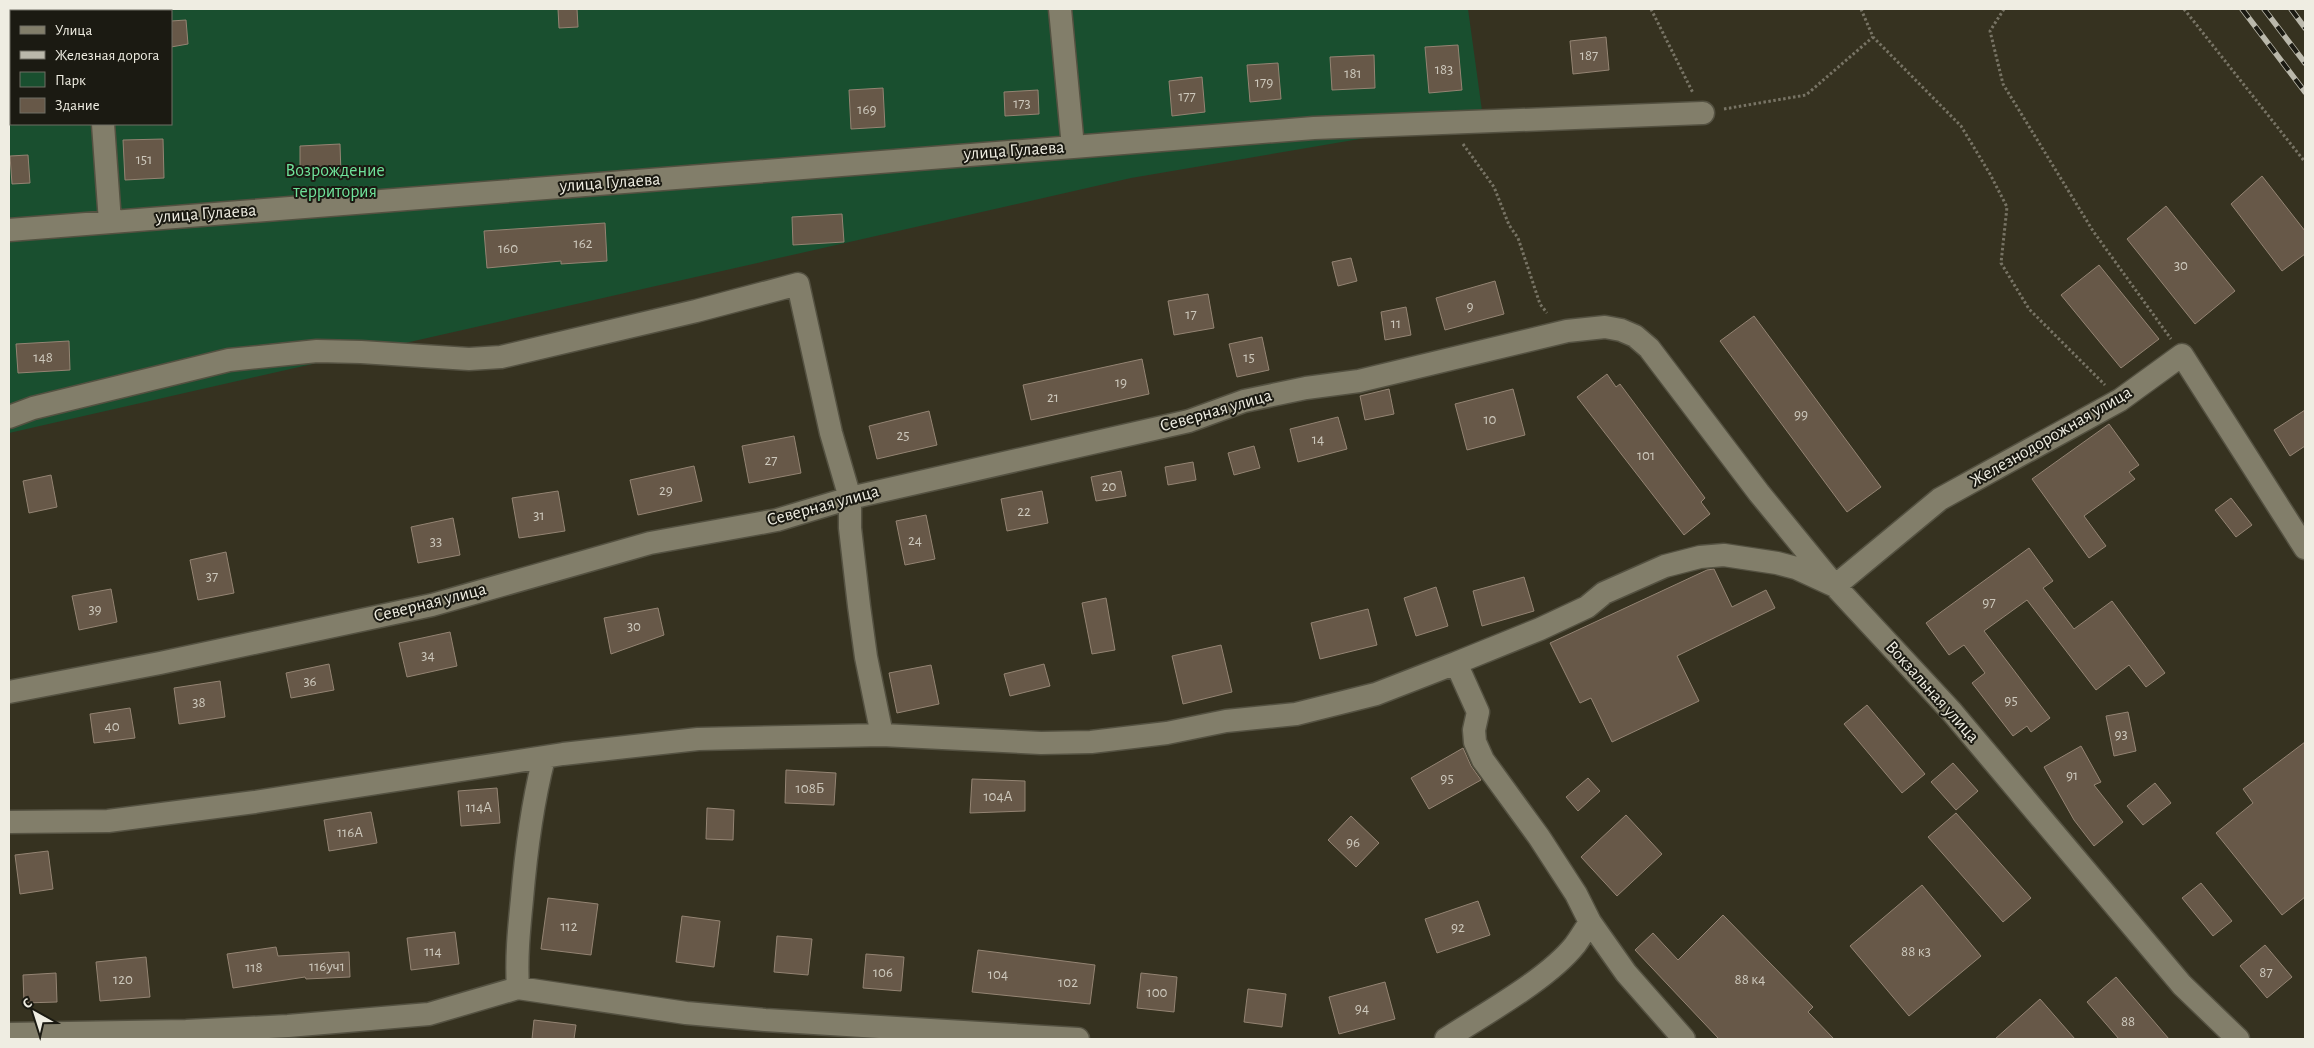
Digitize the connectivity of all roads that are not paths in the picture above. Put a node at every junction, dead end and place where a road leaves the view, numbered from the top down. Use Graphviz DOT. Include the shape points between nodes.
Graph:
graph roads {
  1 [pos="1060,9"];
  2 [pos="1703,113"];
  3 [pos="103,125"];
  4 [pos="1073,147"];
  5 [pos="110,222"];
  6 [pos="9,230"];
  7 [pos="1635,336"];
  8 [pos="9,417"];
  9 [pos="850,498"];
  10 [pos="2305,548"];
  11 [pos="1835,586"];
  12 [pos="1456,663"];
  13 [pos="9,692"];
  14 [pos="882,735"];
  15 [pos="544,758"];
  16 [pos="9,822"];
  17 [pos="1590,922"];
  18 [pos="518,988"];
  19 [pos="9,1034"];
  20 [pos="1078,1039"];
  21 [pos="1446,1039"];
  22 [pos="1684,1039"];
  23 [pos="2238,1039"];
  1 -- 4 [label="street, улица Гулаева"];
  2 -- 4 [label="street" via="1314,128"];
  3 -- 5 [label="street"];
  4 -- 5 [label="street, улица Гулаева"];
  5 -- 6 [label="street, улица Гулаева"];
  7 -- 9 [label="street, Северная улица" via="1605,327 1567,331 1360,381 1244,401 1189,421"];
  7 -- 11 [label="street, Вокзальная улица" via="1649,348 1759,493"];
  8 -- 9 [label="street" via="33,408 229,360 317,351 469,359 501,357 798,284 831,433"];
  9 -- 13 [label="street, Северная улица" via="777,520 650,543 432,605"];
  9 -- 14 [label="street" via="858,606"];
  10 -- 11 [label="street, Железнодорожная улица" via="2182,355 2120,400 1940,499"];
  11 -- 12 [label="street" via="1777,563 1724,555 1700,557 1664,566 1604,593 1587,607 1540,629"];
  11 -- 23 [label="street, Вокзальная улица" via="1952,712 2182,985"];
  12 -- 14 [label="street" via="1344,703 1296,714 1226,721 1167,733 1091,742 1041,743"];
  12 -- 17 [label="street" via="1478,712 1475,742 1483,760 1565,878"];
  14 -- 15 [label="street" via="698,738"];
  15 -- 16 [label="street" via="108,821"];
  15 -- 18 [label="street" via="536,789 524,878 516,962"];
  17 -- 21 [label="street" via="1562,958 1525,988"];
  17 -- 22 [label="street" via="1626,973"];
  18 -- 19 [label="street" via="420,1015 186,1031"];
  18 -- 20 [label="street" via="686,1013"];
}
